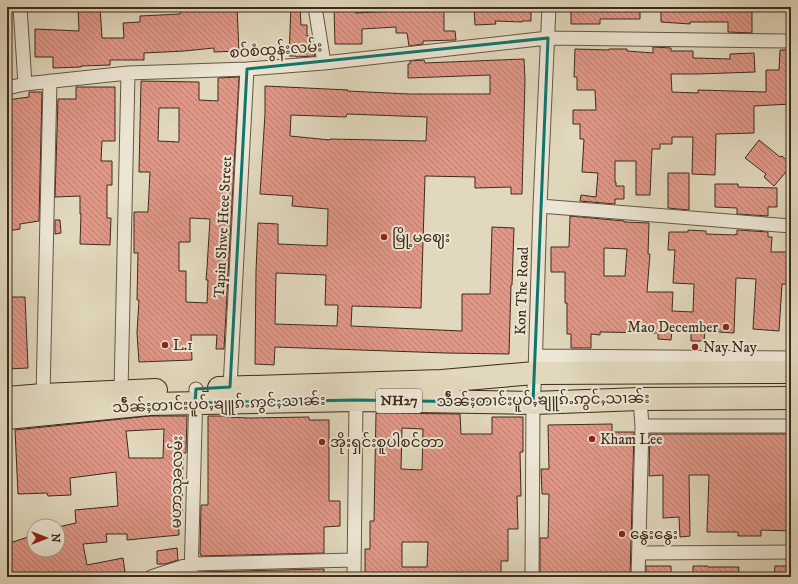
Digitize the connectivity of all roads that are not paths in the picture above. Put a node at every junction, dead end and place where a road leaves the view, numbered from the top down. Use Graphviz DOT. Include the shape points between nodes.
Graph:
graph roads {
  1 [pos="21,7"];
  2 [pos="315,7"];
  3 [pos="550,7"];
  4 [pos="548,38"];
  5 [pos="791,41"];
  6 [pos="324,63"];
  7 [pos="247,69"];
  8 [pos="128,73"];
  9 [pos="50,81"];
  10 [pos="26,84"];
  11 [pos="7,88"];
  12 [pos="540,206"];
  13 [pos="791,226"];
  14 [pos="791,358"];
  15 [pos="535,365"];
  16 [pos="791,372"];
  17 [pos="230,387"];
  18 [pos="121,391"];
  19 [pos="43,395"];
  20 [pos="195,396"];
  21 [pos="7,398"];
  22 [pos="791,398"];
  23 [pos="640,399"];
  24 [pos="356,400"];
  25 [pos="533,403"];
  26 [pos="7,418"];
  27 [pos="642,426"];
  28 [pos="791,426"];
  29 [pos="639,552"];
  30 [pos="791,552"];
  31 [pos="354,560"];
  32 [pos="191,570"];
  33 [pos="152,577"];
  34 [pos="354,577"];
  35 [pos="532,577"];
  36 [pos="638,577"];
  1 -- 10 [label="street"];
  2 -- 6 [label="street"];
  3 -- 4 [label="street, Kon The Road"];
  4 -- 5 [label="street, စဝ်စံထွန်းလမ်း"];
  4 -- 6 [label="street, စဝ်စံထွန်းလမ်း"];
  4 -- 12 [label="street, Kon The Road"];
  6 -- 7 [label="street, စဝ်စံထွန်းလမ်း"];
  7 -- 8 [label="street, စဝ်စံထွန်းလမ်း"];
  7 -- 17 [label="street, Tapin Shwe Htee Street"];
  8 -- 9 [label="street, စဝ်စံထွန်းလမ်း"];
  8 -- 18 [label="street"];
  9 -- 10 [label="street, စဝ်စံထွန်းလမ်း"];
  9 -- 19 [label="street"];
  10 -- 11 [label="street, စဝ်စံထွန်းလမ်း"];
  12 -- 13 [label="street"];
  12 -- 15 [label="street, Kon The Road"];
  14 -- 15 [label="street"];
  15 -- 16 [label="highway, သဵႅၼ်ႈတၢင်းပူဝ်ႇၶျူၵ်ႉဢွင်ႇသၢၼ်း / NH27"];
  15 -- 17 [label="highway, သဵႅၼ်ႈတၢင်းပူဝ်ႇၶျူၵ်ႉဢွင်ႇသၢၼ်း / NH27" via="442,381"];
  15 -- 25 [label="street, Kon The Road"];
  17 -- 20 [label="highway, သဵႅၼ်ႈတၢင်းပူဝ်ႇၶျူၵ်ႉဢွင်ႇသၢၼ်း / NH27"];
  18 -- 19 [label="highway, သဵႅၼ်ႈတၢင်းပူဝ်ႇၶျူၵ်ႉဢွင်ႇသၢၼ်း / NH27"];
  18 -- 20 [label="highway, သဵႅၼ်ႈတၢင်းပူဝ်ႇၶျူၵ်ႉဢွင်ႇသၢၼ်း / NH27"];
  19 -- 21 [label="highway, သဵႅၼ်ႈတၢင်းပူဝ်ႇၶျူၵ်ႉဢွင်ႇသၢၼ်း / NH27"];
  20 -- 24 [label="highway, သဵႅၼ်ႈတၢင်းပူဝ်ႇၶျူၵ်ႉဢွင်ႇသၢၼ်း / NH27"];
  20 -- 26 [label="highway, သဵႅၼ်ႈတၢင်းပူဝ်ႇၶျူၵ်ႉဢွင်ႇသၢၼ်း / NH27" via="149,404"];
  20 -- 32 [label="street, မဟာသုခလမ်း"];
  22 -- 23 [label="highway, သဵႅၼ်ႈတၢင်းပူဝ်ႇၶျူၵ်ႉဢွင်ႇသၢၼ်း / NH27"];
  23 -- 25 [label="highway, သဵႅၼ်ႈတၢင်းပူဝ်ႇၶျူၵ်ႉဢွင်ႇသၢၼ်း / NH27"];
  23 -- 27 [label="street"];
  24 -- 25 [label="highway, သဵႅၼ်ႈတၢင်းပူဝ်ႇၶျူၵ်ႉဢွင်ႇသၢၼ်း / NH27"];
  24 -- 31 [label="street"];
  25 -- 35 [label="street, Kon The Road"];
  27 -- 28 [label="street"];
  27 -- 29 [label="street"];
  29 -- 30 [label="street"];
  29 -- 36 [label="street"];
  31 -- 32 [label="street"];
  31 -- 34 [label="street"];
  32 -- 33 [label="street"];
}
